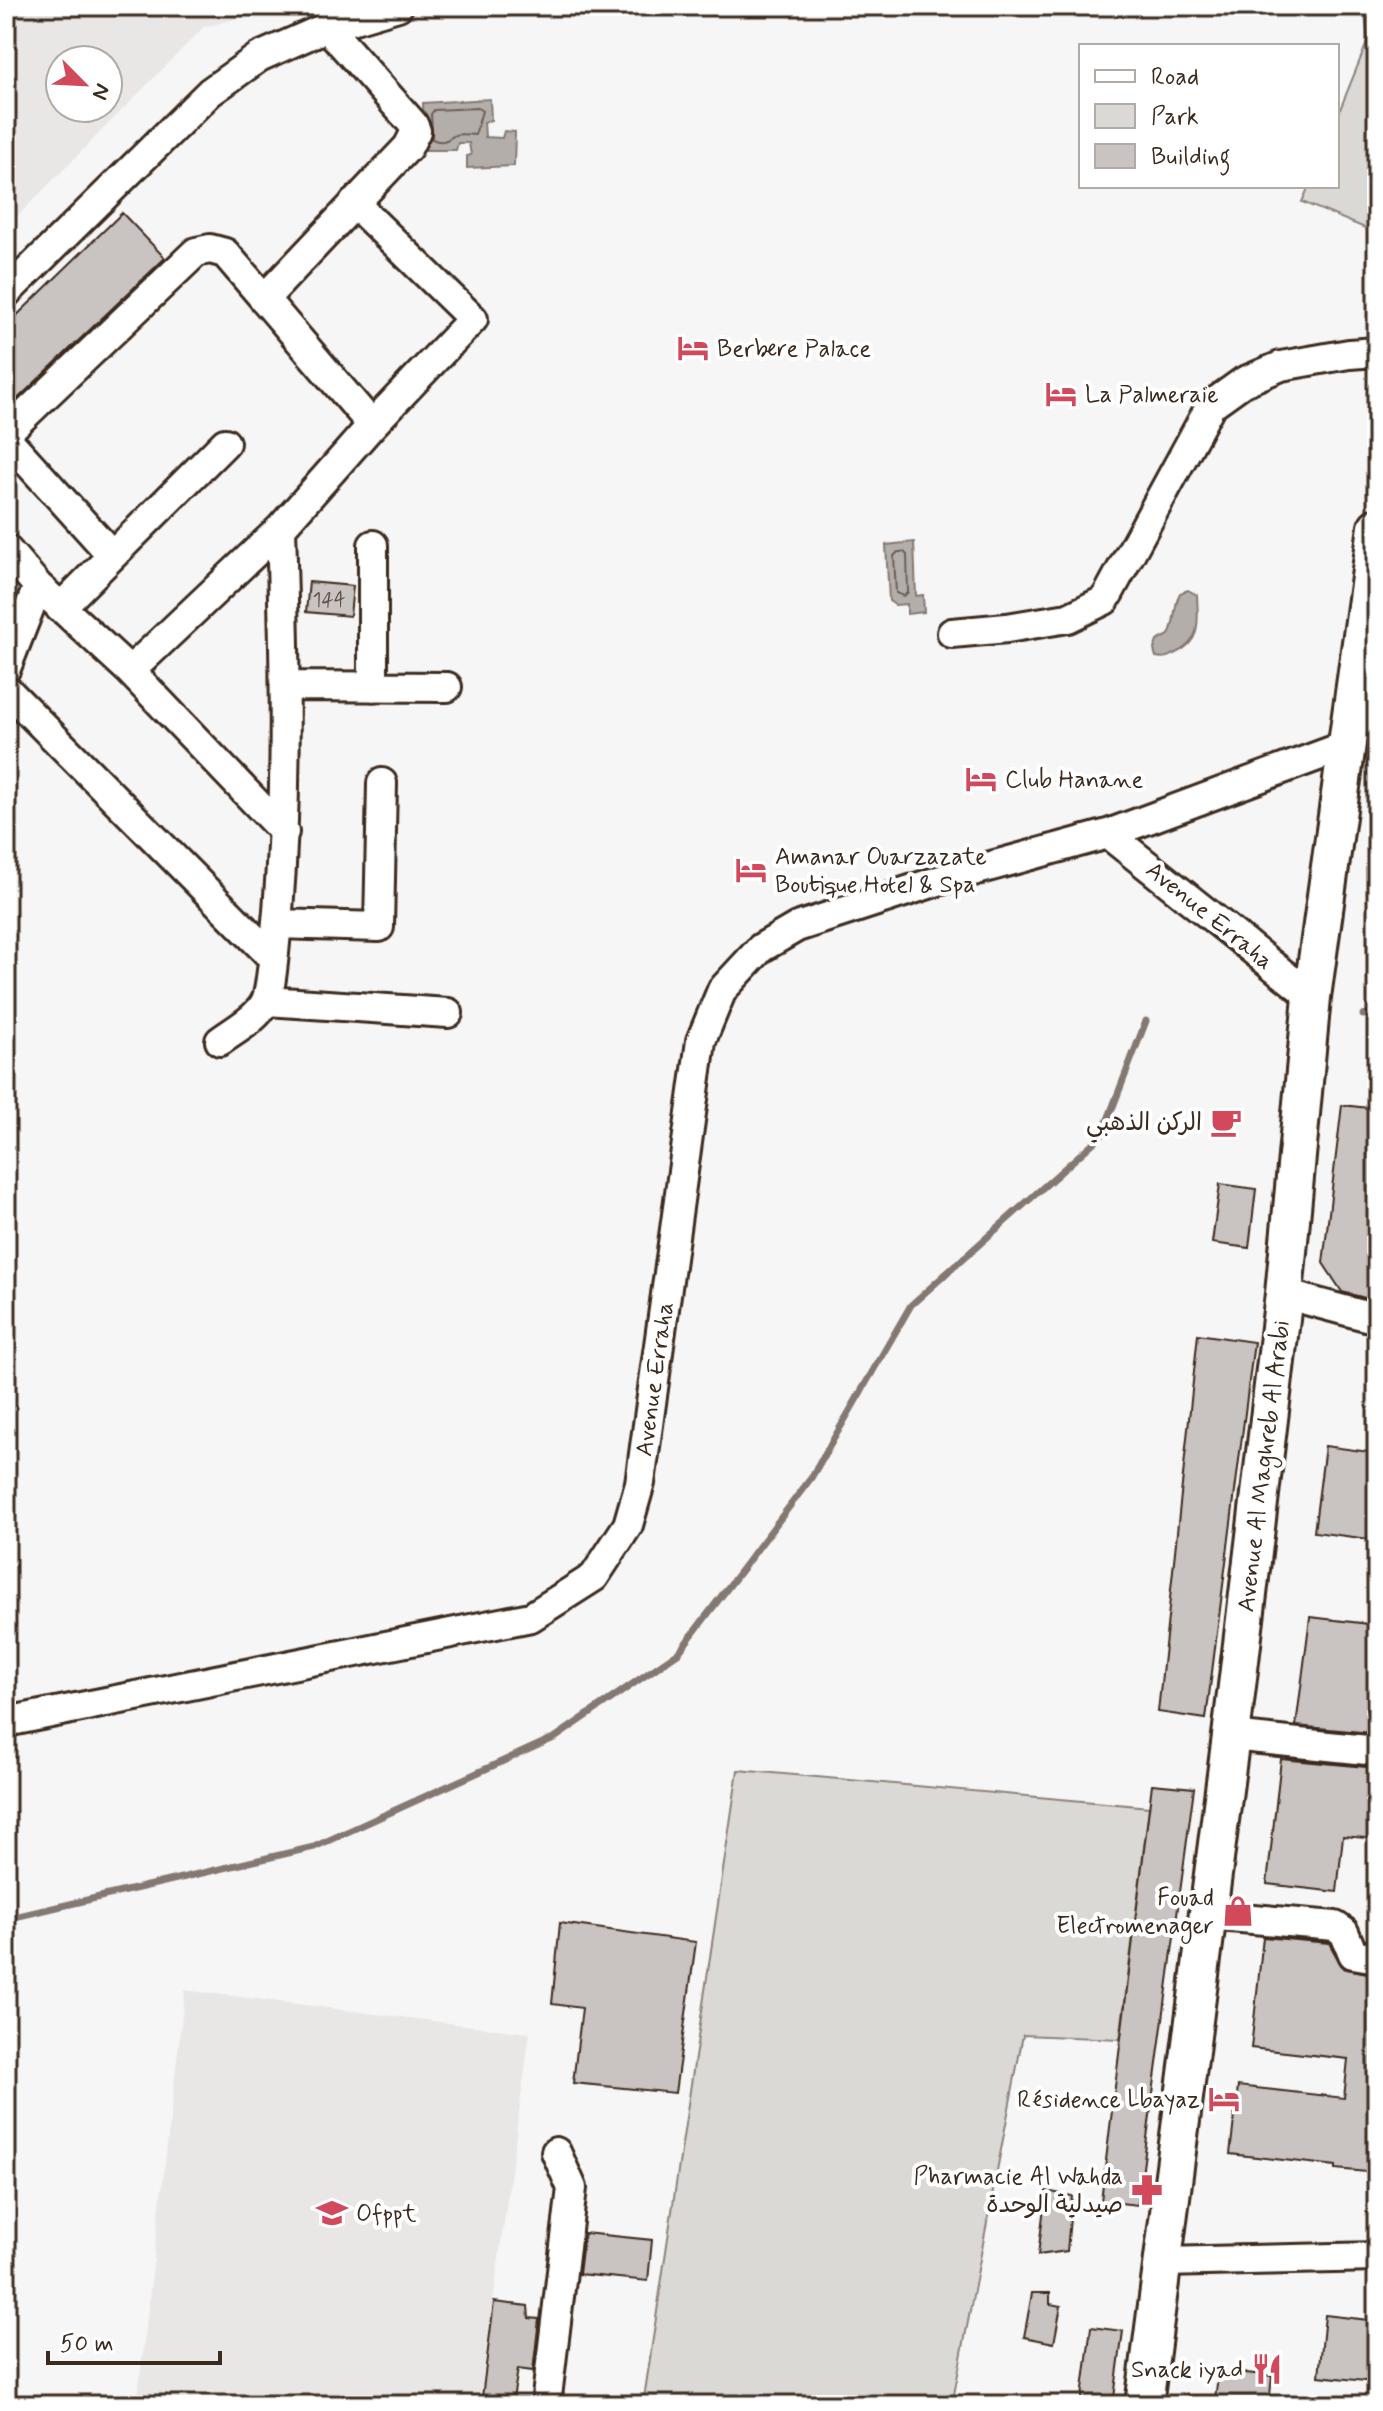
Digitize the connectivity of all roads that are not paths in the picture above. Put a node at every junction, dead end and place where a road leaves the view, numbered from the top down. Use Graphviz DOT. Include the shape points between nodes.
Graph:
graph roads {
  1 [pos="398,6"];
  2 [pos="327,27"];
  3 [pos="354,203"];
  4 [pos="6,293"];
  5 [pos="264,299"];
  6 [pos="1377,352"];
  7 [pos="372,425"];
  8 [pos="6,436"];
  9 [pos="225,443"];
  10 [pos="1377,527"];
  11 [pos="281,528"];
  12 [pos="373,545"];
  13 [pos="6,549"];
  14 [pos="112,555"];
  15 [pos="38,586"];
  16 [pos="60,608"];
  17 [pos="952,633"];
  18 [pos="6,668"];
  19 [pos="130,671"];
  20 [pos="286,686"];
  21 [pos="373,687"];
  22 [pos="447,687"];
  23 [pos="6,689"];
  24 [pos="1345,746"];
  25 [pos="382,783"];
  26 [pos="284,832"];
  27 [pos="1108,834"];
  28 [pos="277,924"];
  29 [pos="272,957"];
  30 [pos="1312,997"];
  31 [pos="267,1001"];
  32 [pos="448,1013"];
  33 [pos="220,1041"];
  34 [pos="1284,1294"];
  35 [pos="1377,1319"];
  36 [pos="6,1722"];
  37 [pos="1231,1736"];
  38 [pos="1377,1751"];
  39 [pos="1206,1915"];
  40 [pos="1377,1958"];
  41 [pos="556,2152"];
  42 [pos="1377,2257"];
  43 [pos="1163,2262"];
  44 [pos="546,2405"];
  45 [pos="1144,2405"];
  1 -- 2 [label="street"];
  2 -- 3 [label="street" via="416,131 408,147"];
  2 -- 4 [label="street" via="259,57 210,92"];
  3 -- 5 [label="street"];
  3 -- 7 [label="street" via="473,319"];
  5 -- 7 [label="street"];
  5 -- 8 [label="street" via="225,253 196,252"];
  6 -- 17 [label="street" via="1281,366 1243,382 1211,405 1105,600 1068,618"];
  7 -- 11 [label="street"];
  8 -- 14 [label="street"];
  9 -- 14 [label="street"];
  10 -- 24 [label="main road, Avenue Al Maghreb Al Arabi"];
  11 -- 19 [label="street"];
  11 -- 20 [label="street"];
  12 -- 21 [label="street"];
  13 -- 15 [label="street"];
  14 -- 16 [label="street"];
  15 -- 16 [label="street"];
  15 -- 18 [label="street"];
  16 -- 19 [label="street"];
  19 -- 26 [label="street"];
  20 -- 21 [label="street"];
  20 -- 26 [label="street"];
  21 -- 22 [label="street"];
  23 -- 29 [label="street"];
  24 -- 27 [label="street, Avenue Erraha"];
  24 -- 30 [label="main road, Avenue Al Maghreb Al Arabi"];
  25 -- 28 [label="street" via="379,927"];
  26 -- 28 [label="street"];
  27 -- 30 [label="street, Avenue Erraha"];
  27 -- 36 [label="street, Avenue Erraha" via="797,927 761,948 722,990 701,1041 640,1483 628,1525 594,1577 531,1617"];
  28 -- 29 [label="street"];
  29 -- 31 [label="street"];
  30 -- 34 [label="main road, Avenue Al Maghreb Al Arabi"];
  31 -- 32 [label="street"];
  31 -- 33 [label="street"];
  34 -- 35 [label="street"];
  34 -- 37 [label="main road, Avenue Al Maghreb Al Arabi"];
  37 -- 38 [label="street"];
  37 -- 39 [label="main road, Avenue Al Maghreb Al Arabi"];
  39 -- 40 [label="street" via="1335,1926 1344,1932 1353,1954"];
  39 -- 43 [label="main road, Avenue Al Maghreb Al Arabi"];
  41 -- 44 [label="street" via="572,2188"];
  42 -- 43 [label="street"];
  43 -- 45 [label="main road, Avenue Al Maghreb Al Arabi"];
}
